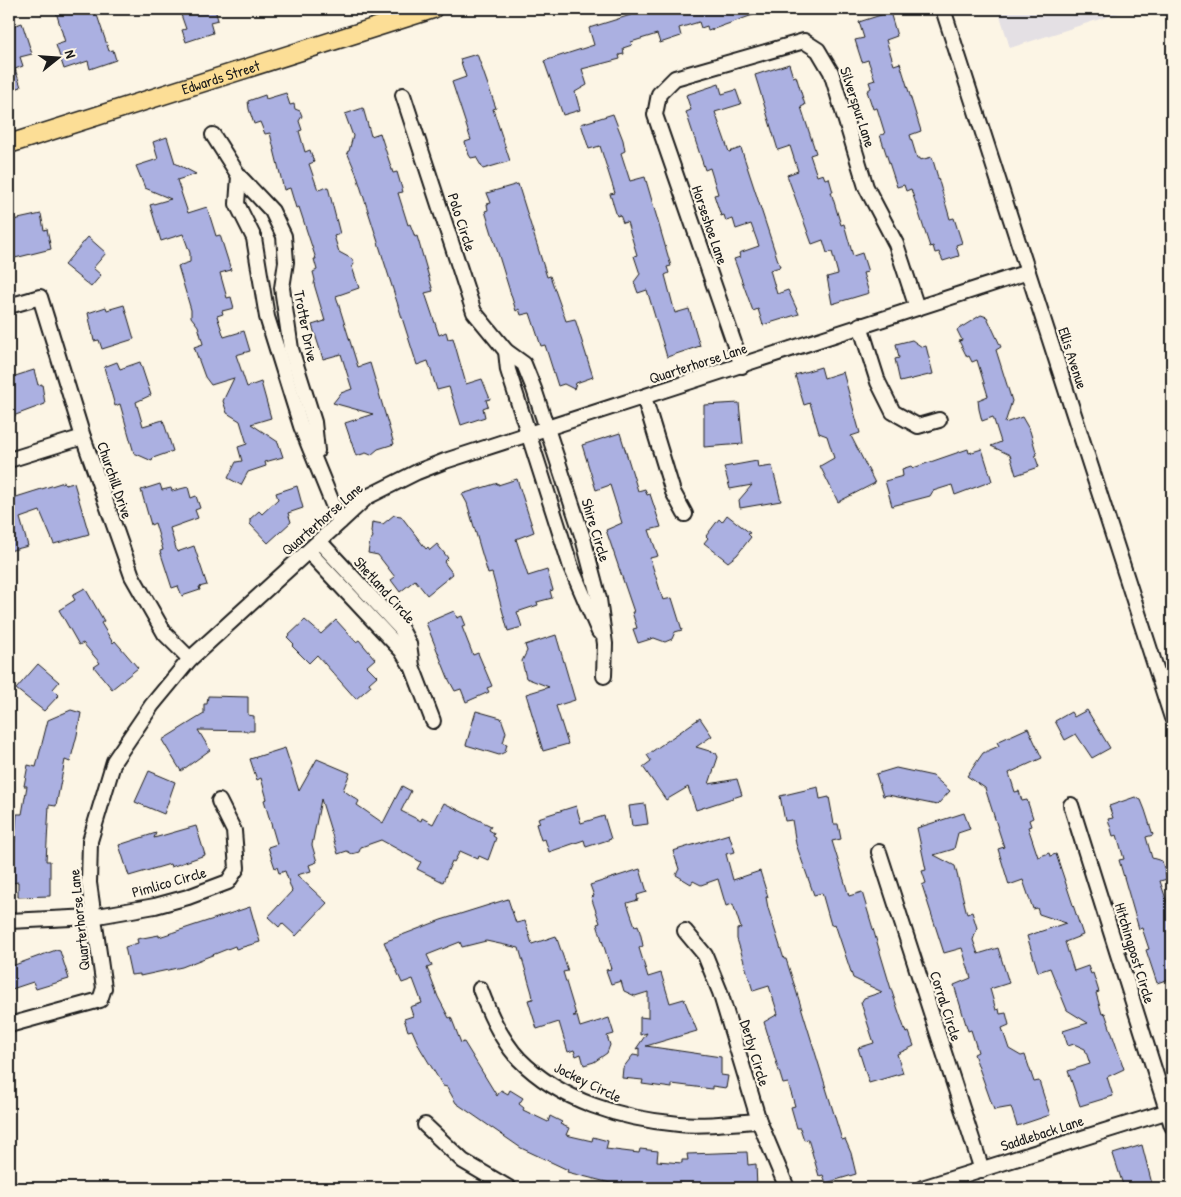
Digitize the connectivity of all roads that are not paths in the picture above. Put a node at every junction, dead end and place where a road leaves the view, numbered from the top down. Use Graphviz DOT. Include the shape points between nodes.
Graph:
graph roads {
  1 [pos="433,9"];
  2 [pos="942,9"];
  3 [pos="659,94"];
  4 [pos="402,95"];
  5 [pos="214,135"];
  6 [pos="9,144"];
  7 [pos="240,176"];
  8 [pos="1028,272"];
  9 [pos="9,306"];
  10 [pos="917,308"];
  11 [pos="860,326"];
  12 [pos="506,351"];
  13 [pos="742,366"];
  14 [pos="644,397"];
  15 [pos="939,420"];
  16 [pos="547,429"];
  17 [pos="530,434"];
  18 [pos="83,437"];
  19 [pos="9,460"];
  20 [pos="319,465"];
  21 [pos="685,514"];
  22 [pos="340,522"];
  23 [pos="319,541"];
  24 [pos="308,552"];
  25 [pos="605,644"];
  26 [pos="190,659"];
  27 [pos="412,666"];
  28 [pos="604,676"];
  29 [pos="1172,718"];
  30 [pos="433,721"];
  31 [pos="219,801"];
  32 [pos="1072,804"];
  33 [pos="879,852"];
  34 [pos="92,917"];
  35 [pos="9,921"];
  36 [pos="685,931"];
  37 [pos="480,989"];
  38 [pos="9,1025"];
  39 [pos="1170,1111"];
  40 [pos="759,1122"];
  41 [pos="425,1125"];
  42 [pos="1172,1126"];
  43 [pos="982,1170"];
  44 [pos="509,1188"];
  45 [pos="787,1188"];
  46 [pos="922,1188"];
  1 -- 6 [label="main road, Edwards Street"];
  2 -- 8 [label="street, Ellis Avenue"];
  3 -- 10 [label="street, Silverspur Lane" via="675,78 804,41 818,50 831,72 866,187 896,244"];
  3 -- 13 [label="street, Horseshoe Lane" via="655,115"];
  4 -- 12 [label="street, Polo Circle" via="474,312"];
  5 -- 7 [label="street, Trotter Drive"];
  7 -- 20 [label="street, Trotter Drive" via="237,204 254,238 267,317 301,426"];
  7 -- 20 [label="street, Trotter Drive" via="272,211 284,236 286,262 282,288 287,323 291,349 314,422"];
  8 -- 10 [label="street, Quarterhorse Lane"];
  8 -- 29 [label="street, Ellis Avenue"];
  9 -- 18 [label="street, Churchill Drive" via="40,297"];
  10 -- 11 [label="street, Quarterhorse Lane"];
  11 -- 13 [label="street, Quarterhorse Lane"];
  11 -- 15 [label="street" via="878,382 893,412 918,426"];
  12 -- 16 [label="street, Polo Circle" via="524,364"];
  12 -- 17 [label="street" via="508,370"];
  13 -- 14 [label="street, Quarterhorse Lane"];
  14 -- 16 [label="street, Quarterhorse Lane"];
  14 -- 21 [label="street" via="673,492"];
  16 -- 17 [label="street, Quarterhorse Lane"];
  16 -- 25 [label="street, Shire Circle" via="583,538 599,599"];
  17 -- 22 [label="street, Quarterhorse Lane" via="417,472 367,497"];
  17 -- 25 [label="street, Shire Circle" via="571,567"];
  18 -- 19 [label="street"];
  18 -- 26 [label="street, Churchill Drive" via="132,576 165,634"];
  20 -- 22 [label="street, Trotter Drive"];
  22 -- 23 [label="street, Quarterhorse Lane"];
  23 -- 24 [label="street, Quarterhorse Lane"];
  23 -- 27 [label="street, Shetland Circle" via="401,629 409,644"];
  24 -- 26 [label="street, Quarterhorse Lane"];
  24 -- 27 [label="street, Shetland Circle"];
  25 -- 28 [label="street, Shire Circle"];
  26 -- 34 [label="street, Quarterhorse Lane" via="152,705 114,761 90,841 88,883"];
  27 -- 30 [label="street, Shetland Circle"];
  31 -- 34 [label="street, Pimlico Circle" via="234,831 237,868 228,882 155,906"];
  32 -- 39 [label="street, Hitchingpost Circle"];
  33 -- 43 [label="street, Corral Circle"];
  34 -- 35 [label="street, Pimlico Circle"];
  34 -- 38 [label="street, Quarterhorse Lane" via="104,988 100,1000"];
  36 -- 40 [label="street, Derby Circle" via="705,955 720,992"];
  37 -- 40 [label="street, Jockey Circle" via="490,1016 518,1058 546,1081 597,1108 621,1116 680,1124"];
  39 -- 42 [label="street, Hitchingpost Circle"];
  39 -- 43 [label="street, Saddleback Lane"];
  40 -- 45 [label="street, Derby Circle"];
  41 -- 44 [label="street" via="463,1161"];
  43 -- 46 [label="street, Saddleback Lane"];
}
